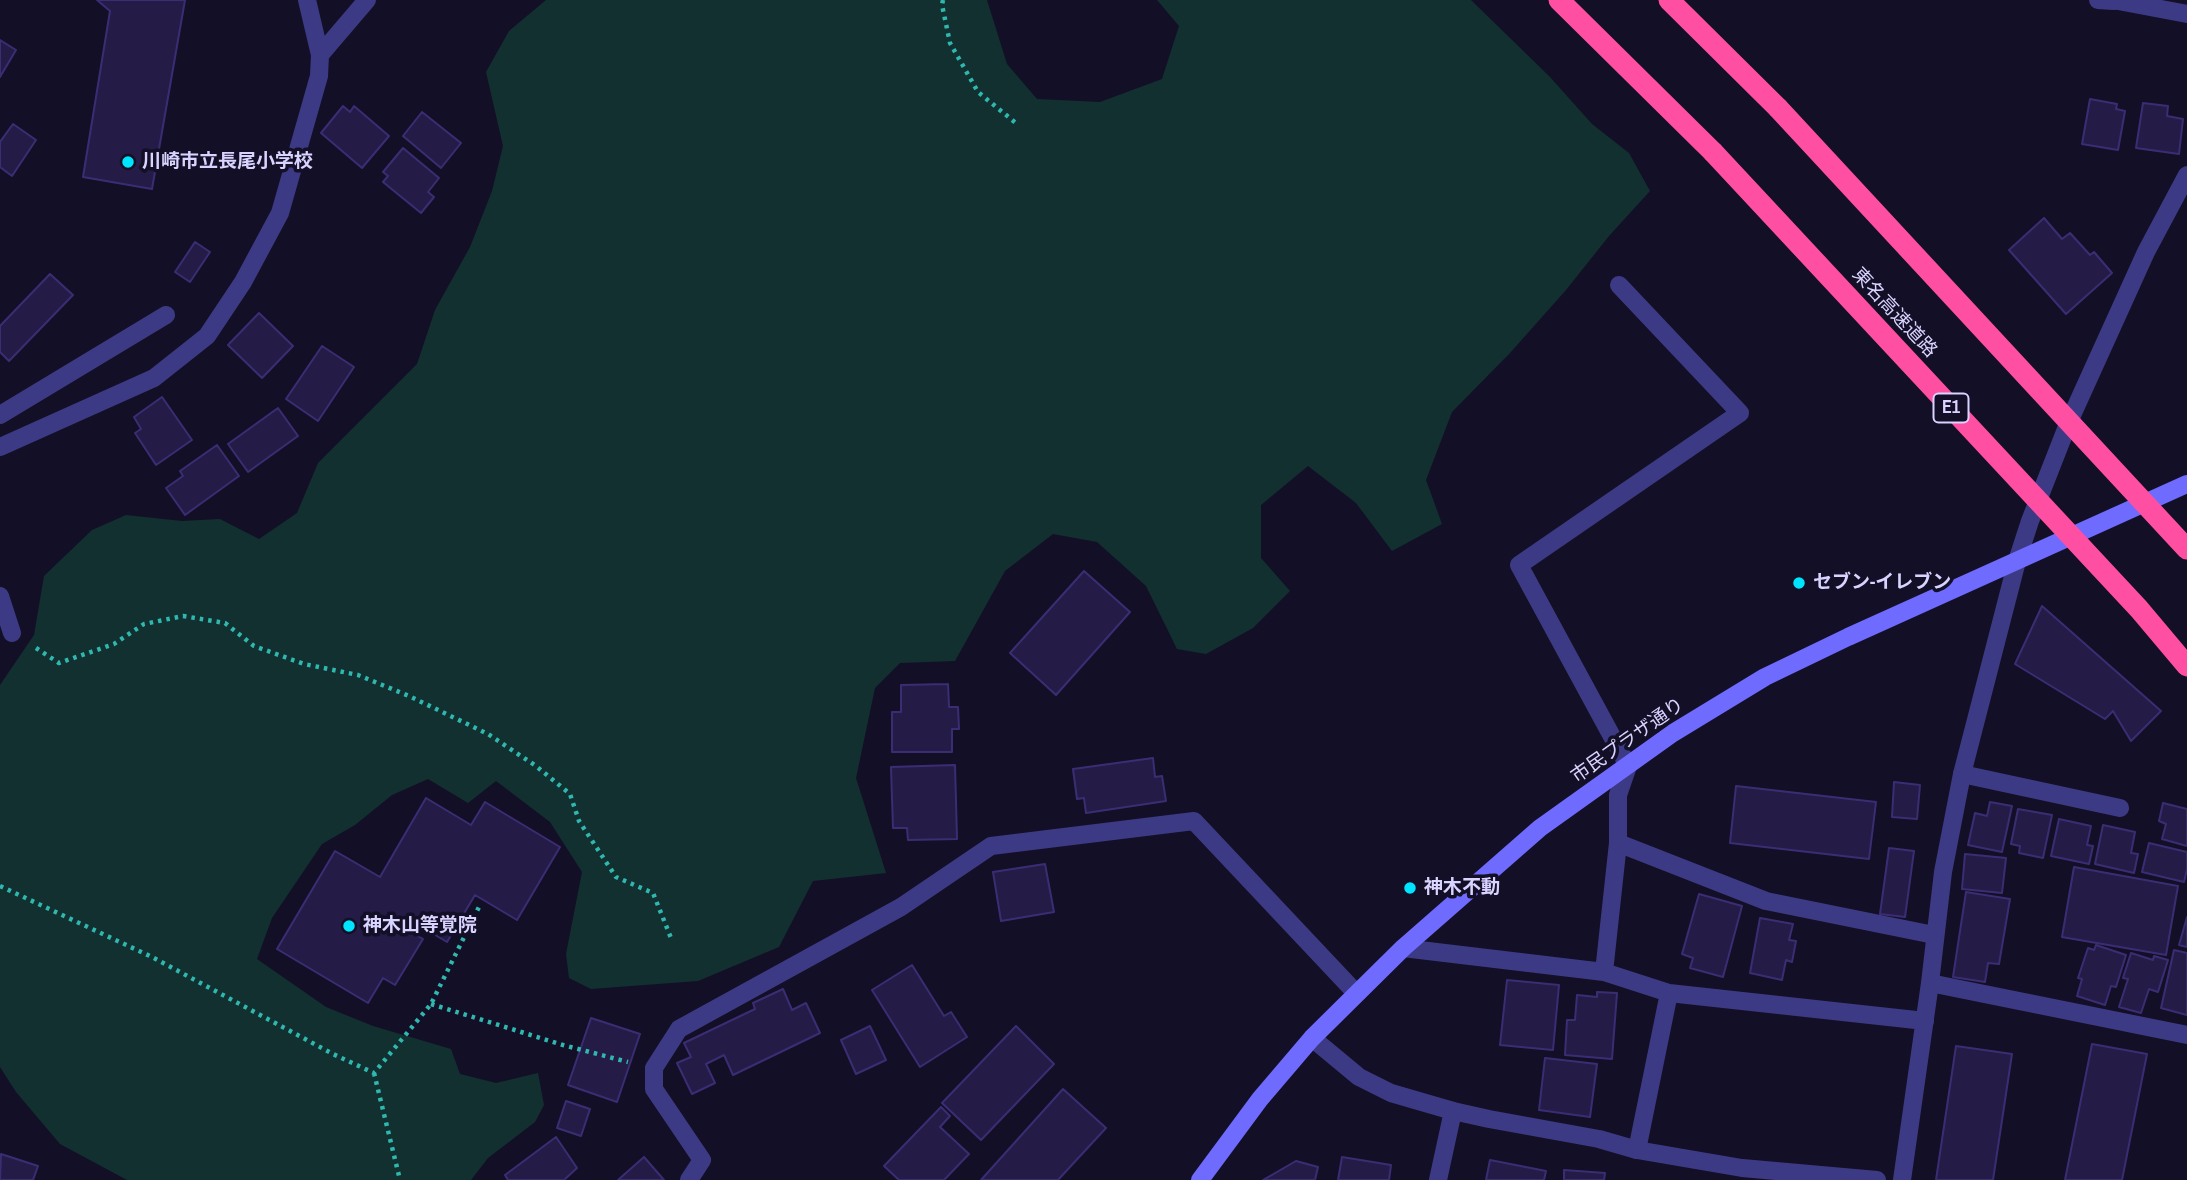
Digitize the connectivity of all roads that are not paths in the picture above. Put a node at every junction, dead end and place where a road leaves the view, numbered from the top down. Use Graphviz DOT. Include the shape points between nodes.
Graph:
graph roads {
  1 [pos="307,0"];
  2 [pos="367,0"];
  3 [pos="1559,0"];
  4 [pos="1669,0"];
  5 [pos="2108,0"];
  6 [pos="2187,14"];
  7 [pos="320,55"];
  8 [pos="2187,175"];
  9 [pos="1619,285"];
  10 [pos="166,315"];
  11 [pos="0,415"];
  12 [pos="0,447"];
  13 [pos="2187,484"];
  14 [pos="2187,549"];
  15 [pos="2017,561"];
  16 [pos="0,596"];
  17 [pos="12,633"];
  18 [pos="2187,666"];
  19 [pos="1628,766"];
  20 [pos="1962,774"];
  21 [pos="2120,808"];
  22 [pos="1618,843"];
  23 [pos="1934,935"];
  24 [pos="1403,948"];
  25 [pos="1604,972"];
  26 [pos="1930,983"];
  27 [pos="1356,993"];
  28 [pos="1669,993"];
  29 [pos="1925,1021"];
  30 [pos="2187,1035"];
  31 [pos="1312,1038"];
  32 [pos="1453,1111"];
  33 [pos="1637,1150"];
  34 [pos="689,1180"];
  35 [pos="1200,1180"];
  36 [pos="1438,1180"];
  37 [pos="1877,1180"];
  38 [pos="1902,1180"];
  1 -- 7 [label="street"];
  2 -- 7 [label="street"];
  3 -- 18 [label="highway, 東名高速道路 / E1, bridge" via="1713,152"];
  4 -- 14 [label="highway, bridge" via="1778,108"];
  5 -- 6 [label="street"];
  7 -- 12 [label="street" via="319,76 280,213 207,336 154,378"];
  8 -- 15 [label="street" via="2146,252 2068,424"];
  9 -- 19 [label="street" via="1740,413 1519,565"];
  10 -- 11 [label="street"];
  13 -- 15 [label="street, 市民プラザ通り"];
  15 -- 19 [label="street, 市民プラザ通り" via="1765,677"];
  15 -- 20 [label="street"];
  16 -- 17 [label="street"];
  19 -- 22 [label="street" via="1618,795"];
  19 -- 24 [label="street, 市民プラザ通り" via="1540,828"];
  20 -- 21 [label="street"];
  20 -- 23 [label="street"];
  22 -- 23 [label="street" via="1766,901"];
  22 -- 25 [label="street"];
  23 -- 26 [label="street"];
  24 -- 25 [label="street"];
  24 -- 27 [label="street, 市民プラザ通り"];
  25 -- 28 [label="street"];
  26 -- 29 [label="street"];
  26 -- 30 [label="street"];
  27 -- 31 [label="street, 市民プラザ通り"];
  27 -- 34 [label="street" via="1194,821 991,846 901,907 679,1029 654,1068 654,1089 702,1160"];
  28 -- 29 [label="street"];
  28 -- 33 [label="street"];
  29 -- 38 [label="street"];
  31 -- 32 [label="street" via="1359,1077 1391,1093"];
  31 -- 35 [label="street, 市民プラザ通り"];
  32 -- 33 [label="street"];
  32 -- 36 [label="street"];
  33 -- 37 [label="street" via="1742,1168"];
}
